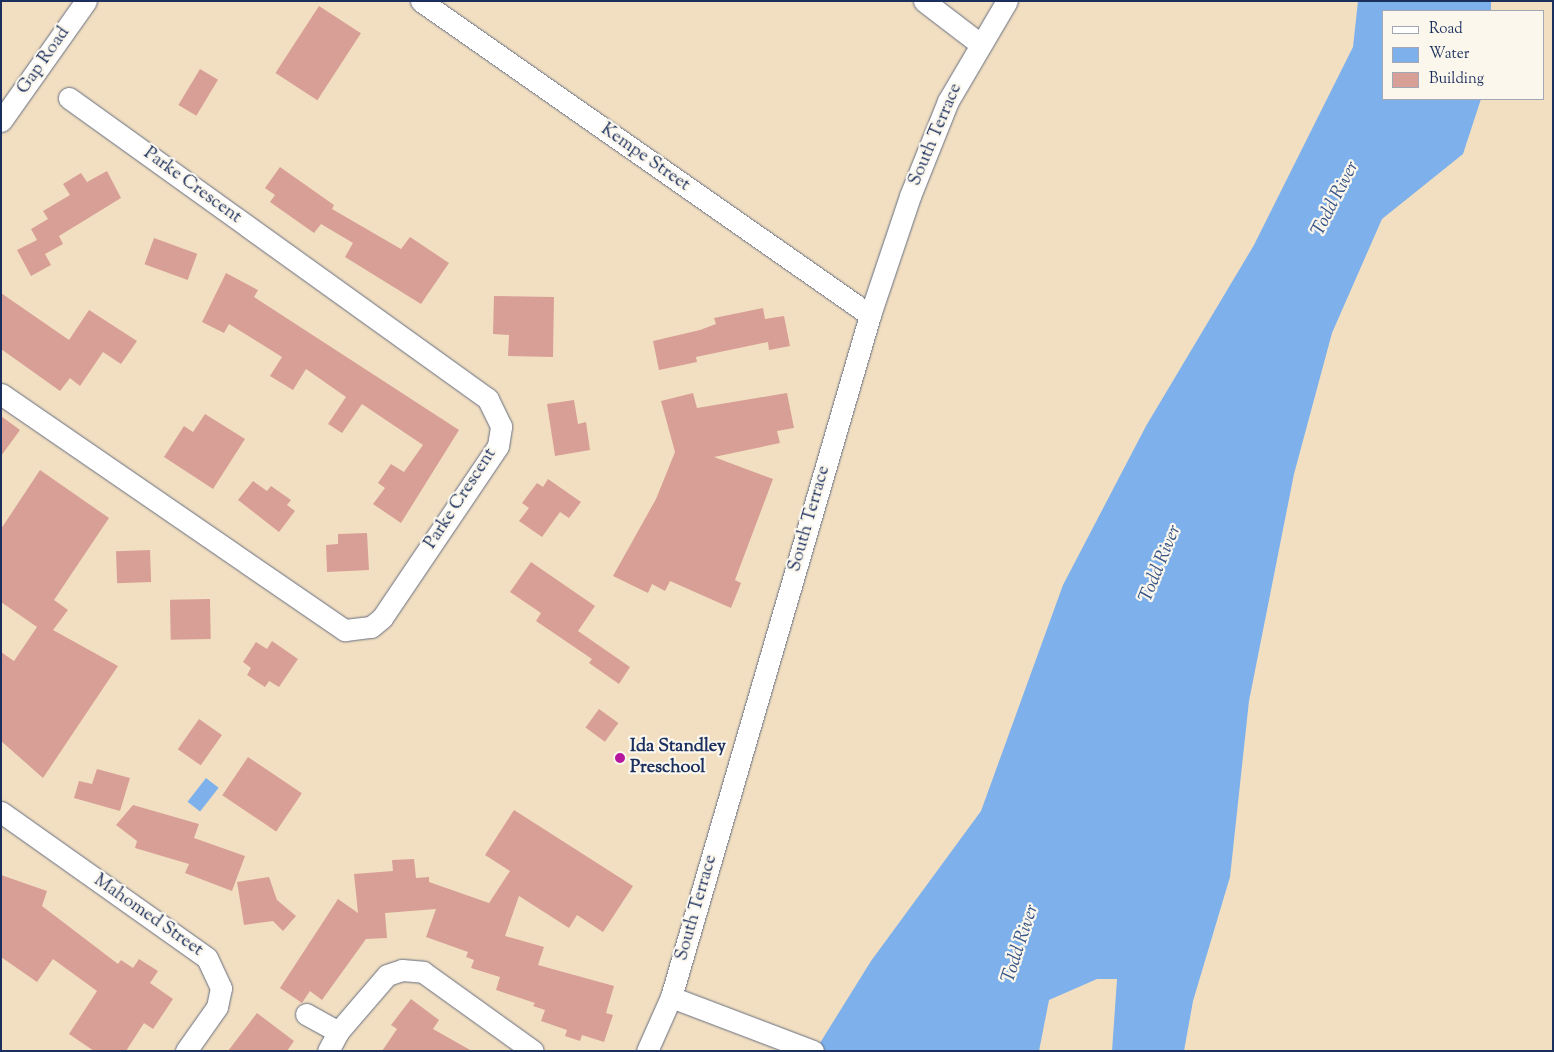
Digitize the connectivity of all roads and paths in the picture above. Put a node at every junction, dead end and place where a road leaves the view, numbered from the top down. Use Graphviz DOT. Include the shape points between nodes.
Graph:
graph roads {
  1 [pos="86,1"];
  2 [pos="421,1"];
  3 [pos="924,1"];
  4 [pos="1007,1"];
  5 [pos="979,44"];
  6 [pos="69,98"];
  7 [pos="1,121"];
  8 [pos="870,315"];
  9 [pos="1,394"];
  10 [pos="1,812"];
  11 [pos="671,997"];
  12 [pos="306,1014"];
  13 [pos="338,1032"];
  14 [pos="519,1047"];
  15 [pos="186,1051"];
  16 [pos="328,1051"];
  17 [pos="647,1051"];
  18 [pos="813,1051"];
  1 -- 7 [label="street, Gap Road"];
  2 -- 8 [label="street, Kempe Street"];
  3 -- 5 [label="street"];
  4 -- 5 [label="street, South Terrace"];
  5 -- 8 [label="street, South Terrace" via="948,100"];
  6 -- 9 [label="street, Parke Crescent" via="488,399 501,426 498,446 382,618 371,627 345,630"];
  8 -- 11 [label="street, South Terrace"];
  10 -- 15 [label="street, Mahomed Street" via="207,958 221,988 217,1007"];
  11 -- 17 [label="street, South Terrace"];
  11 -- 18 [label="street"];
  12 -- 13 [label="street"];
  13 -- 14 [label="street" via="386,975 402,970 423,972"];
  13 -- 16 [label="street"];
}
